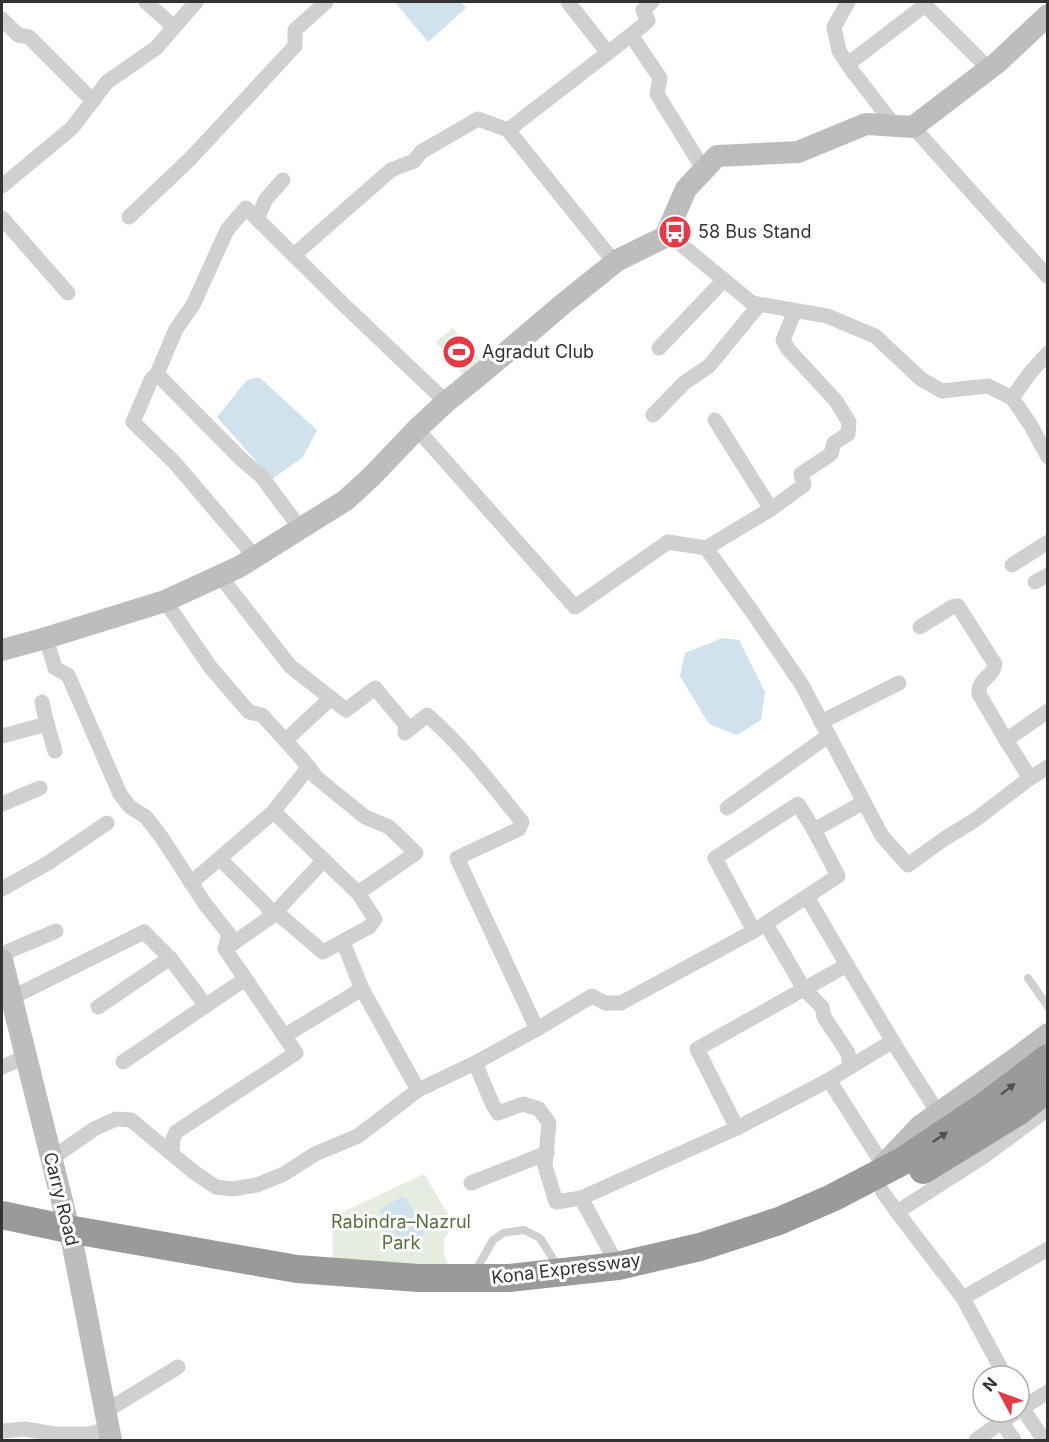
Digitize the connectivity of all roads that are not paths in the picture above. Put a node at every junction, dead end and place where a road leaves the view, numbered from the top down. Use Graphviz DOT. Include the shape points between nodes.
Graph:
graph roads {
  1 [pos="146,2"];
  2 [pos="196,2"];
  3 [pos="326,2"];
  4 [pos="568,2"];
  5 [pos="652,2"];
  6 [pos="848,2"];
  7 [pos="1047,15"];
  8 [pos="2,19"];
  9 [pos="174,27"];
  10 [pos="631,35"];
  11 [pos="608,53"];
  12 [pos="848,64"];
  13 [pos="989,69"];
  14 [pos="93,101"];
  15 [pos="904,126"];
  16 [pos="508,130"];
  17 [pos="704,170"];
  18 [pos="283,180"];
  19 [pos="2,186"];
  20 [pos="129,217"];
  21 [pos="2,218"];
  22 [pos="257,219"];
  23 [pos="666,235"];
  24 [pos="294,255"];
  25 [pos="615,263"];
  26 [pos="1047,278"];
  27 [pos="724,280"];
  28 [pos="68,293"];
  29 [pos="759,304"];
  30 [pos="795,311"];
  31 [pos="659,348"];
  32 [pos="1047,353"];
  33 [pos="157,374"];
  34 [pos="1012,398"];
  35 [pos="446,402"];
  36 [pos="653,415"];
  37 [pos="715,420"];
  38 [pos="417,429"];
  39 [pos="1047,457"];
  40 [pos="771,509"];
  41 [pos="300,528"];
  42 [pos="1047,542"];
  43 [pos="706,548"];
  44 [pos="255,557"];
  45 [pos="1012,565"];
  46 [pos="220,576"];
  47 [pos="165,601"];
  48 [pos="920,627"];
  49 [pos="46,639"];
  50 [pos="2,650"];
  51 [pos="899,682"];
  52 [pos="331,698"];
  53 [pos="42,702"];
  54 [pos="1047,711"];
  55 [pos="821,722"];
  56 [pos="47,724"];
  57 [pos="2,736"];
  58 [pos="828,736"];
  59 [pos="286,740"];
  60 [pos="1006,740"];
  61 [pos="55,751"];
  62 [pos="309,767"];
  63 [pos="1047,767"];
  64 [pos="1030,778"];
  65 [pos="40,788"];
  66 [pos="864,802"];
  67 [pos="2,804"];
  68 [pos="727,808"];
  69 [pos="272,813"];
  70 [pos="107,823"];
  71 [pos="814,830"];
  72 [pos="220,859"];
  73 [pos="324,860"];
  74 [pos="191,883"];
  75 [pos="2,889"];
  76 [pos="358,893"];
  77 [pos="807,897"];
  78 [pos="274,914"];
  79 [pos="760,927"];
  80 [pos="56,931"];
  81 [pos="343,942"];
  82 [pos="225,950"];
  83 [pos="2,954"];
  84 [pos="170,958"];
  85 [pos="2,960"];
  86 [pos="847,965"];
  87 [pos="1028,978"];
  88 [pos="245,979"];
  89 [pos="362,989"];
  90 [pos="804,989"];
  91 [pos="11,998"];
  92 [pos="206,1006"];
  93 [pos="98,1007"];
  94 [pos="1047,1007"];
  95 [pos="537,1029"];
  96 [pos="1047,1034"];
  97 [pos="284,1036"];
  98 [pos="893,1041"];
  99 [pos="26,1057"];
  100 [pos="1047,1058"];
  101 [pos="123,1062"];
  102 [pos="475,1063"];
  103 [pos="2,1067"];
  104 [pos="850,1067"];
  105 [pos="829,1080"];
  106 [pos="1047,1088"];
  107 [pos="418,1090"];
  108 [pos="1047,1108"];
  109 [pos="938,1113"];
  110 [pos="737,1128"];
  111 [pos="172,1153"];
  112 [pos="547,1153"];
  113 [pos="51,1159"];
  114 [pos="471,1184"];
  115 [pos="883,1187"];
  116 [pos="581,1198"];
  117 [pos="2,1215"];
  118 [pos="2,1227"];
  119 [pos="70,1235"];
  120 [pos="1047,1249"];
  121 [pos="618,1266"];
  122 [pos="562,1273"];
  123 [pos="471,1278"];
  124 [pos="963,1298"];
  125 [pos="999,1364"];
  126 [pos="178,1367"];
  127 [pos="1046,1396"];
  128 [pos="1031,1403"];
  129 [pos="1031,1423"];
  130 [pos="1000,1424"];
  131 [pos="1003,1424"];
  132 [pos="109,1427"];
  133 [pos="2,1431"];
  134 [pos="976,1440"];
  135 [pos="1014,1440"];
  136 [pos="1044,1440"];
  1 -- 9 [label="street"];
  2 -- 9 [label="street"];
  3 -- 20 [label="street" via="295,30 295,46 190,159"];
  4 -- 11 [label="street"];
  5 -- 10 [label="street" via="643,10 648,21"];
  6 -- 12 [label="street" via="834,27 839,51"];
  7 -- 13 [label="street"];
  8 -- 14 [label="street" via="18,35 29,37"];
  9 -- 14 [label="street" via="156,48 107,82"];
  10 -- 11 [label="street"];
  10 -- 17 [label="street" via="660,78 657,94"];
  11 -- 16 [label="street"];
  12 -- 13 [label="street" via="925,5"];
  12 -- 15 [label="street"];
  13 -- 15 [label="street"];
  14 -- 19 [label="street" via="72,128"];
  15 -- 17 [label="street" via="866,124 798,153 717,156"];
  15 -- 26 [label="street"];
  16 -- 24 [label="street" via="478,119 421,152 414,161 391,171"];
  16 -- 25 [label="street"];
  17 -- 23 [label="street" via="686,189"];
  18 -- 22 [label="street"];
  21 -- 28 [label="street"];
  22 -- 24 [label="street"];
  22 -- 33 [label="street" via="246,208 227,230"];
  23 -- 25 [label="street"];
  23 -- 27 [label="street"];
  24 -- 35 [label="street"];
  25 -- 35 [label="street"];
  27 -- 29 [label="street" via="752,303"];
  27 -- 31 [label="street"];
  29 -- 30 [label="street"];
  29 -- 36 [label="street" via="709,366 684,383"];
  30 -- 34 [label="street" via="827,316 875,336 921,379 942,391 988,386"];
  30 -- 40 [label="street" via="783,340 836,401 849,422 848,434 834,443 831,454 801,474 804,485"];
  32 -- 34 [label="street"];
  33 -- 41 [label="street" via="261,476"];
  33 -- 44 [label="street" via="133,422 175,463"];
  34 -- 39 [label="street"];
  35 -- 38 [label="street"];
  37 -- 40 [label="street"];
  38 -- 41 [label="street" via="346,500"];
  38 -- 43 [label="street" via="575,607 668,542"];
  40 -- 43 [label="street"];
  41 -- 44 [label="street"];
  42 -- 45 [label="street"];
  43 -- 55 [label="street" via="802,685"];
  44 -- 46 [label="street"];
  46 -- 47 [label="street"];
  46 -- 52 [label="street" via="290,666"];
  47 -- 49 [label="street"];
  47 -- 59 [label="street" via="211,668 249,712 262,715"];
  48 -- 60 [label="street" via="958,606 995,664 993,672 980,683 978,694"];
  49 -- 50 [label="street"];
  49 -- 74 [label="street" via="56,668 68,675 120,794 130,807 146,817"];
  51 -- 55 [label="street"];
  52 -- 59 [label="street"];
  52 -- 95 [label="street" via="346,710 375,688 406,725 405,733 427,715 522,822 519,829 457,858"];
  53 -- 56 [label="street"];
  54 -- 60 [label="street"];
  55 -- 58 [label="street"];
  56 -- 57 [label="street"];
  56 -- 61 [label="street"];
  58 -- 66 [label="street"];
  58 -- 68 [label="street"];
  59 -- 62 [label="street"];
  60 -- 64 [label="street"];
  62 -- 69 [label="street"];
  62 -- 76 [label="street" via="364,817 389,827 416,853"];
  63 -- 64 [label="street"];
  64 -- 66 [label="street" via="908,865 882,836"];
  65 -- 67 [label="street"];
  66 -- 71 [label="street"];
  69 -- 72 [label="street"];
  69 -- 73 [label="street"];
  70 -- 75 [label="street" via="48,864"];
  71 -- 77 [label="street" via="838,876"];
  71 -- 79 [label="street" via="798,804 715,858"];
  72 -- 74 [label="street"];
  72 -- 78 [label="street"];
  73 -- 76 [label="street"];
  73 -- 78 [label="street"];
  74 -- 82 [label="street" via="229,934"];
  76 -- 81 [label="street" via="375,919"];
  77 -- 79 [label="street"];
  77 -- 86 [label="street"];
  78 -- 81 [label="street" via="323,952"];
  78 -- 82 [label="street"];
  79 -- 90 [label="street"];
  79 -- 95 [label="street" via="621,1003 604,1003 592,996"];
  80 -- 83 [label="street"];
  81 -- 89 [label="street"];
  82 -- 88 [label="street"];
  84 -- 91 [label="street" via="144,932"];
  84 -- 92 [label="street"];
  84 -- 93 [label="street"];
  85 -- 91 [label="street, Carry Road"];
  86 -- 90 [label="street"];
  86 -- 98 [label="street"];
  87 -- 94 [label="lane"];
  88 -- 92 [label="street"];
  88 -- 97 [label="street"];
  89 -- 97 [label="street"];
  89 -- 107 [label="street"];
  90 -- 104 [label="street" via="822,1007 824,1017 848,1053"];
  90 -- 110 [label="street" via="697,1049"];
  91 -- 99 [label="street, Carry Road"];
  92 -- 101 [label="street"];
  95 -- 102 [label="street"];
  96 -- 109 [label="street"];
  97 -- 111 [label="street" via="296,1053 176,1132"];
  98 -- 104 [label="street"];
  98 -- 109 [label="street"];
  99 -- 103 [label="street"];
  99 -- 113 [label="street, Carry Road"];
  115 -- 100 [label="highway, Kona Expressway, one-way" via="903,1161 977,1112"];
  102 -- 107 [label="street"];
  102 -- 112 [label="street" via="498,1113 523,1104 539,1109 549,1123"];
  104 -- 105 [label="street"];
  105 -- 110 [label="street"];
  105 -- 115 [label="street"];
  106 -- 115 [label="highway, Kona Expressway" via="1019,1111 924,1170"];
  107 -- 111 [label="street" via="358,1136 257,1185 216,1187"];
  108 -- 115 [label="street" via="983,1157"];
  109 -- 115 [label="street" via="920,1126"];
  110 -- 116 [label="street"];
  111 -- 113 [label="street" via="131,1120 116,1119 94,1129"];
  112 -- 114 [label="street"];
  112 -- 116 [label="street" via="545,1166 556,1202"];
  113 -- 119 [label="street, Carry Road"];
  115 -- 119 [label="highway, Kona Expressway" via="758,1247 628,1281 421,1297 272,1282"];
  115 -- 121 [label="highway, Kona Expressway" via="832,1198 779,1221 700,1247"];
  115 -- 124 [label="street"];
  116 -- 121 [label="street"];
  117 -- 119 [label="highway, Kona Expressway"];
  118 -- 119 [label="highway, Kona Expressway"];
  119 -- 123 [label="highway, Kona Expressway" via="297,1269"];
  119 -- 132 [label="street, Carry Road"];
  120 -- 124 [label="street"];
  121 -- 122 [label="highway, Kona Expressway"];
  122 -- 123 [label="highway, Kona Expressway"];
  122 -- 123 [label="lane" via="540,1238 524,1230 503,1233 492,1240"];
  124 -- 125 [label="street"];
  126 -- 132 [label="street"];
  127 -- 128 [label="street"];
  129 -- 136 [label="street"];
  130 -- 134 [label="street"];
  131 -- 135 [label="street"];
  132 -- 133 [label="street" via="90,1434"];
}
